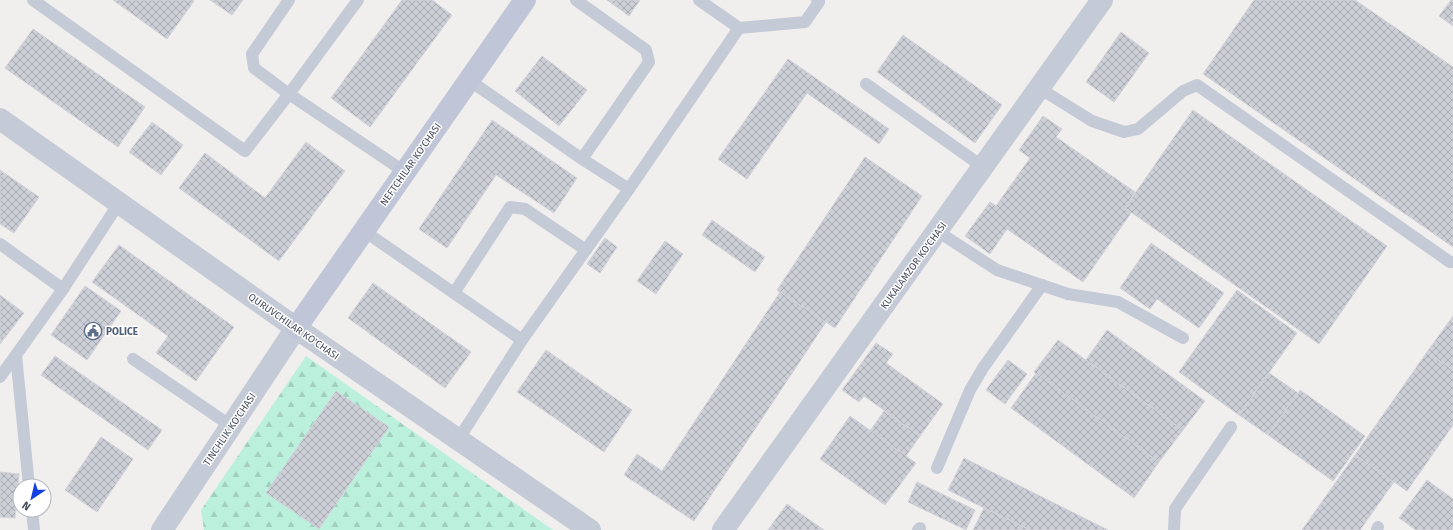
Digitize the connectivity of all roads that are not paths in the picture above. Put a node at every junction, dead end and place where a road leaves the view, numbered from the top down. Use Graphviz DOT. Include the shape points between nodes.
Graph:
graph roads {
  1 [pos="33,0"];
  2 [pos="289,0"];
  3 [pos="525,0"];
  4 [pos="576,0"];
  5 [pos="699,0"];
  6 [pos="817,0"];
  7 [pos="1102,0"];
  8 [pos="357,1"];
  9 [pos="739,28"];
  10 [pos="469,80"];
  11 [pos="866,84"];
  12 [pos="1039,88"];
  13 [pos="289,94"];
  14 [pos="0,119"];
  15 [pos="582,159"];
  16 [pos="982,168"];
  17 [pos="405,172"];
  18 [pos="629,189"];
  19 [pos="119,203"];
  20 [pos="364,231"];
  21 [pos="937,231"];
  22 [pos="0,244"];
  23 [pos="586,250"];
  24 [pos="1453,262"];
  25 [pos="1042,285"];
  26 [pos="63,289"];
  27 [pos="454,293"];
  28 [pos="296,328"];
  29 [pos="1183,338"];
  30 [pos="522,340"];
  31 [pos="16,355"];
  32 [pos="134,359"];
  33 [pos="0,377"];
  34 [pos="231,426"];
  35 [pos="1231,427"];
  36 [pos="458,440"];
  37 [pos="937,468"];
  38 [pos="28,478"];
  39 [pos="33,518"];
  40 [pos="34,530"];
  41 [pos="162,530"];
  42 [pos="590,530"];
  43 [pos="723,530"];
  44 [pos="1174,530"];
  1 -- 13 [label="lane" via="245,151"];
  2 -- 13 [label="lane" via="252,54 254,68"];
  3 -- 10 [label="street, NEFTCHILAR KO'CHASI"];
  4 -- 15 [label="lane" via="646,50 649,62"];
  5 -- 9 [label="lane"];
  6 -- 9 [label="lane" via="819,2 805,22"];
  7 -- 12 [label="street, KUKALAMZOR KO'CHASI"];
  8 -- 13 [label="lane"];
  9 -- 18 [label="lane"];
  10 -- 15 [label="lane"];
  10 -- 17 [label="street, NEFTCHILAR KO'CHASI"];
  11 -- 16 [label="lane"];
  12 -- 16 [label="street, KUKALAMZOR KO'CHASI"];
  12 -- 24 [label="lane" via="1092,121 1124,132 1138,129 1183,91 1196,85"];
  13 -- 17 [label="lane"];
  14 -- 19 [label="street, QURUVCHILAR KO'CHASI"];
  15 -- 18 [label="lane"];
  16 -- 21 [label="street, KUKALAMZOR KO'CHASI"];
  17 -- 20 [label="street, NEFTCHILAR KO'CHASI"];
  18 -- 23 [label="lane"];
  19 -- 26 [label="lane"];
  19 -- 28 [label="street, QURUVCHILAR KO'CHASI"];
  20 -- 27 [label="lane"];
  20 -- 28 [label="street, NEFTCHILAR KO'CHASI"];
  21 -- 25 [label="lane" via="997,270"];
  21 -- 43 [label="street, KUKALAMZOR KO'CHASI"];
  22 -- 26 [label="lane"];
  23 -- 27 [label="lane" via="525,209 510,206"];
  23 -- 30 [label="lane"];
  25 -- 29 [label="lane" via="1068,294 1118,302"];
  25 -- 37 [label="lane" via="970,390"];
  26 -- 31 [label="lane"];
  27 -- 30 [label="lane"];
  28 -- 34 [label="street, TINCHLIK KO'CHASI"];
  28 -- 36 [label="street, QURUVCHILAR KO'CHASI"];
  30 -- 36 [label="lane"];
  31 -- 33 [label="lane"];
  31 -- 38 [label="lane"];
  32 -- 34 [label="lane"];
  34 -- 41 [label="street, TINCHLIK KO'CHASI"];
  35 -- 44 [label="lane" via="1175,509"];
  36 -- 42 [label="street, QURUVCHILAR KO'CHASI"];
  39 -- 40 [label="lane"];
}
